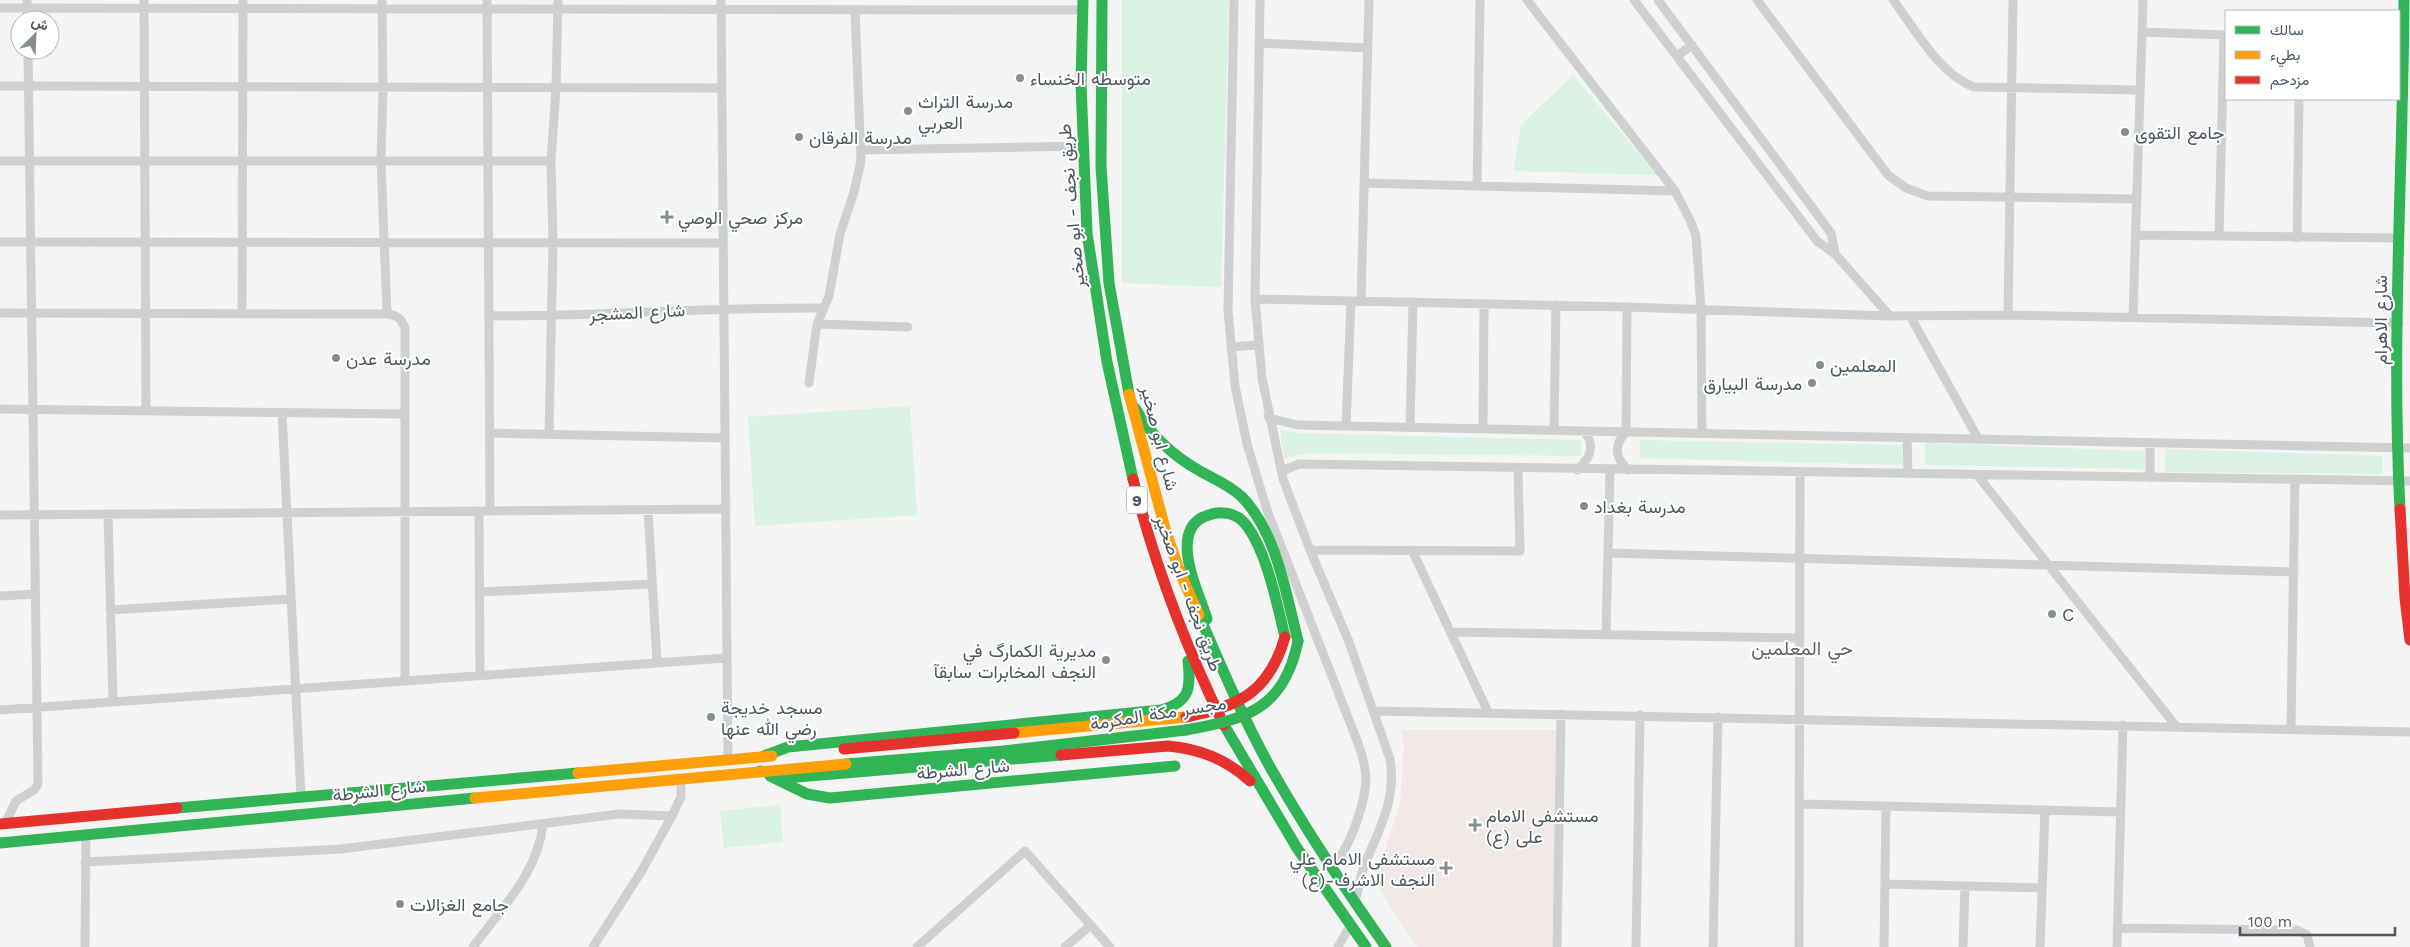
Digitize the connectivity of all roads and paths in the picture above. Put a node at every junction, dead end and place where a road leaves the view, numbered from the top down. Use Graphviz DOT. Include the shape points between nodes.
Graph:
graph roads {
  1 [pos="944,0"];
  2 [pos="992,0"];
  3 [pos="1102,0"];
  4 [pos="1234,0"];
  5 [pos="1260,0"];
  6 [pos="1369,0"];
  7 [pos="1480,0"];
  8 [pos="1527,0"];
  9 [pos="1634,0"];
  10 [pos="1658,0"];
  11 [pos="1757,0"];
  12 [pos="1893,0"];
  13 [pos="2014,0"];
  14 [pos="2143,0"];
  15 [pos="2404,0"];
  16 [pos="27,4"];
  17 [pos="144,4"];
  18 [pos="243,4"];
  19 [pos="382,4"];
  20 [pos="487,4"];
  21 [pos="558,5"];
  22 [pos="721,5"];
  23 [pos="1083,5"];
  24 [pos="0,8"];
  25 [pos="855,10"];
  26 [pos="944,10"];
  27 [pos="992,10"];
  28 [pos="2142,32"];
  29 [pos="2225,35"];
  30 [pos="1260,42"];
  31 [pos="2402,42"];
  32 [pos="1692,45"];
  33 [pos="1368,48"];
  34 [pos="1677,56"];
  35 [pos="28,60"];
  36 [pos="1081,84"];
  37 [pos="1102,84"];
  38 [pos="0,86"];
  39 [pos="28,86"];
  40 [pos="145,87"];
  41 [pos="243,87"];
  42 [pos="383,87"];
  43 [pos="488,88"];
  44 [pos="556,88"];
  45 [pos="722,88"];
  46 [pos="2012,89"];
  47 [pos="2140,90"];
  48 [pos="2299,100"];
  49 [pos="1082,124"];
  50 [pos="1101,124"];
  51 [pos="2406,127"];
  52 [pos="1083,146"];
  53 [pos="2406,149"];
  54 [pos="862,150"];
  55 [pos="0,161"];
  56 [pos="29,161"];
  57 [pos="145,161"];
  58 [pos="242,161"];
  59 [pos="381,161"];
  60 [pos="488,161"];
  61 [pos="551,161"];
  62 [pos="1364,183"];
  63 [pos="1477,186"];
  64 [pos="1674,190"];
  65 [pos="2009,198"];
  66 [pos="2137,199"];
  67 [pos="2136,235"];
  68 [pos="2219,236"];
  69 [pos="2297,238"];
  70 [pos="2398,238"];
  71 [pos="0,242"];
  72 [pos="30,242"];
  73 [pos="146,242"];
  74 [pos="242,242"];
  75 [pos="386,243"];
  76 [pos="488,243"];
  77 [pos="553,243"];
  78 [pos="723,244"];
  79 [pos="1836,254"];
  80 [pos="1109,282"];
  81 [pos="1255,299"];
  82 [pos="1350,301"];
  83 [pos="1361,301"];
  84 [pos="1412,302"];
  85 [pos="1484,304"];
  86 [pos="1556,305"];
  87 [pos="1627,307"];
  88 [pos="723,308"];
  89 [pos="824,308"];
  90 [pos="1701,309"];
  91 [pos="0,313"];
  92 [pos="31,313"];
  93 [pos="146,313"];
  94 [pos="242,314"];
  95 [pos="387,314"];
  96 [pos="2008,315"];
  97 [pos="489,316"];
  98 [pos="551,316"];
  99 [pos="1890,316"];
  100 [pos="1910,316"];
  101 [pos="2133,318"];
  102 [pos="2399,323"];
  103 [pos="817,324"];
  104 [pos="908,327"];
  105 [pos="1258,345"];
  106 [pos="1231,348"];
  107 [pos="809,383"];
  108 [pos="1130,399"];
  109 [pos="0,409"];
  110 [pos="33,410"];
  111 [pos="146,411"];
  112 [pos="282,413"];
  113 [pos="403,414"];
  114 [pos="1268,415"];
  115 [pos="1346,426"];
  116 [pos="1410,427"];
  117 [pos="1483,429"];
  118 [pos="1554,430"];
  119 [pos="1584,431"];
  120 [pos="1626,432"];
  121 [pos="490,433"];
  122 [pos="1702,433"];
  123 [pos="548,434"];
  124 [pos="724,438"];
  125 [pos="1907,438"];
  126 [pos="1979,440"];
  127 [pos="2150,443"];
  128 [pos="2397,447"];
  129 [pos="2410,448"];
  130 [pos="1518,469"];
  131 [pos="1577,470"];
  132 [pos="1610,470"];
  133 [pos="1628,470"];
  134 [pos="1800,473"];
  135 [pos="1908,474"];
  136 [pos="1978,476"];
  137 [pos="2150,478"];
  138 [pos="1283,479"];
  139 [pos="2295,480"];
  140 [pos="2404,481"];
  141 [pos="725,509"];
  142 [pos="648,510"];
  143 [pos="479,511"];
  144 [pos="490,511"];
  145 [pos="287,512"];
  146 [pos="403,512"];
  147 [pos="34,514"];
  148 [pos="108,514"];
  149 [pos="0,515"];
  150 [pos="1310,550"];
  151 [pos="1412,550"];
  152 [pos="1608,553"];
  153 [pos="1800,558"];
  154 [pos="2048,565"];
  155 [pos="2294,572"];
  156 [pos="652,584"];
  157 [pos="480,592"];
  158 [pos="35,594"];
  159 [pos="0,596"];
  160 [pos="291,599"];
  161 [pos="110,610"];
  162 [pos="1179,623"];
  163 [pos="1450,632"];
  164 [pos="1606,635"];
  165 [pos="1800,638"];
  166 [pos="2410,640"];
  167 [pos="1210,641"];
  168 [pos="726,658"];
  169 [pos="657,662"];
  170 [pos="480,675"];
  171 [pos="405,680"];
  172 [pos="296,688"];
  173 [pos="113,701"];
  174 [pos="37,708"];
  175 [pos="0,710"];
  176 [pos="1373,711"];
  177 [pos="1488,712"];
  178 [pos="1561,714"];
  179 [pos="1640,716"];
  180 [pos="1718,717"];
  181 [pos="1800,719"];
  182 [pos="2122,725"];
  183 [pos="2176,726"];
  184 [pos="2291,728"];
  185 [pos="2410,732"];
  186 [pos="1004,751"];
  187 [pos="764,756"];
  188 [pos="728,759"];
  189 [pos="1175,766"];
  190 [pos="760,771"];
  191 [pos="503,778"];
  192 [pos="681,780"];
  193 [pos="477,781"];
  194 [pos="507,795"];
  195 [pos="301,797"];
  196 [pos="478,798"];
  197 [pos="1800,804"];
  198 [pos="1886,806"];
  199 [pos="1274,808"];
  200 [pos="2045,810"];
  201 [pos="2120,812"];
  202 [pos="672,816"];
  203 [pos="2,824"];
  204 [pos="543,824"];
  205 [pos="86,836"];
  206 [pos="0,843"];
  207 [pos="85,862"];
  208 [pos="1331,864"];
  209 [pos="1885,884"];
  210 [pos="1966,886"];
  211 [pos="2042,888"];
  212 [pos="1355,903"];
  213 [pos="1091,925"];
  214 [pos="1350,926"];
  215 [pos="2117,928"];
  216 [pos="85,947"];
  217 [pos="473,947"];
  218 [pos="593,947"];
  219 [pos="917,947"];
  220 [pos="1065,947"];
  221 [pos="1110,947"];
  222 [pos="1338,947"];
  223 [pos="1366,947"];
  224 [pos="1386,947"];
  225 [pos="1557,947"];
  226 [pos="1636,947"];
  227 [pos="1713,947"];
  228 [pos="1799,947"];
  229 [pos="1884,947"];
  230 [pos="1963,947"];
  231 [pos="2040,947"];
  232 [pos="2117,947"];
  233 [pos="2310,947"];
  1 -- 26 [label="street"];
  2 -- 27 [label="street"];
  3 -- 37 [label="main road, طريق نجف - ابو صخير / 9"];
  4 -- 106 [label="street" via="1228,311"];
  5 -- 30 [label="street"];
  6 -- 33 [label="street"];
  7 -- 63 [label="street"];
  8 -- 64 [label="street"];
  9 -- 34 [label="street"];
  10 -- 32 [label="street"];
  11 -- 65 [label="street" via="1888,175 1906,188 1928,196"];
  12 -- 46 [label="street" via="1959,81 1974,87"];
  13 -- 46 [label="street"];
  14 -- 28 [label="street"];
  15 -- 31 [label="main road, شارع الاهرام"];
  16 -- 17 [label="street"];
  16 -- 24 [label="street"];
  17 -- 18 [label="street"];
  17 -- 40 [label="street"];
  18 -- 19 [label="street"];
  18 -- 41 [label="street"];
  19 -- 20 [label="street"];
  19 -- 42 [label="street"];
  20 -- 21 [label="street"];
  20 -- 43 [label="street"];
  21 -- 22 [label="street"];
  21 -- 44 [label="street"];
  22 -- 25 [label="street"];
  22 -- 45 [label="street"];
  23 -- 27 [label="street"];
  23 -- 36 [label="main road, طريق نجف - ابو صخير / 9"];
  25 -- 26 [label="street"];
  25 -- 54 [label="street"];
  26 -- 27 [label="street"];
  28 -- 29 [label="street"];
  28 -- 47 [label="street"];
  29 -- 68 [label="street"];
  30 -- 33 [label="street"];
  30 -- 81 [label="street"];
  31 -- 51 [label="main road, شارع الاهرام"];
  32 -- 34 [label="street"];
  32 -- 79 [label="street" via="1831,232"];
  33 -- 62 [label="street"];
  34 -- 79 [label="street" via="1817,241"];
  35 -- 39 [label="street"];
  36 -- 37 [label="main road" via="1091,89"];
  36 -- 49 [label="main road, طريق نجف - ابو صخير / 9"];
  37 -- 50 [label="main road, طريق نجف - ابو صخير / 9"];
  38 -- 39 [label="street"];
  39 -- 40 [label="street"];
  39 -- 56 [label="street"];
  40 -- 41 [label="street"];
  40 -- 57 [label="street"];
  41 -- 42 [label="street"];
  41 -- 58 [label="street"];
  42 -- 43 [label="street"];
  42 -- 59 [label="street"];
  43 -- 44 [label="street"];
  43 -- 60 [label="street"];
  44 -- 45 [label="street"];
  44 -- 61 [label="street"];
  45 -- 78 [label="street"];
  46 -- 47 [label="street"];
  46 -- 65 [label="street"];
  47 -- 66 [label="street"];
  48 -- 69 [label="street"];
  49 -- 50 [label="main road" via="1091,120"];
  49 -- 52 [label="main road, طريق نجف - ابو صخير / 9"];
  50 -- 80 [label="main road, طريق نجف - ابو صخير / 9"];
  51 -- 53 [label="main road, شارع الاهرام"];
  52 -- 54 [label="street"];
  52 -- 162 [label="main road, طريق نجف - ابو صخير / 9" via="1087,232 1107,362 1133,483"];
  53 -- 70 [label="main road, شارع الاهرام"];
  54 -- 89 [label="street"];
  55 -- 56 [label="street"];
  56 -- 57 [label="street"];
  56 -- 72 [label="street"];
  57 -- 58 [label="street"];
  57 -- 73 [label="street"];
  58 -- 59 [label="street"];
  58 -- 74 [label="street"];
  59 -- 60 [label="street"];
  59 -- 75 [label="street"];
  60 -- 61 [label="street"];
  60 -- 76 [label="street"];
  61 -- 77 [label="street"];
  62 -- 63 [label="street"];
  62 -- 83 [label="street"];
  63 -- 64 [label="street"];
  64 -- 90 [label="street" via="1696,236"];
  65 -- 66 [label="street"];
  65 -- 96 [label="street"];
  66 -- 67 [label="street"];
  67 -- 68 [label="street"];
  67 -- 101 [label="street"];
  68 -- 69 [label="street"];
  69 -- 70 [label="street"];
  70 -- 102 [label="main road, شارع الاهرام"];
  71 -- 72 [label="street"];
  72 -- 73 [label="street"];
  72 -- 92 [label="street"];
  73 -- 74 [label="street"];
  73 -- 93 [label="street"];
  74 -- 75 [label="street"];
  74 -- 94 [label="street"];
  75 -- 76 [label="street"];
  75 -- 95 [label="street"];
  76 -- 77 [label="street"];
  76 -- 97 [label="street"];
  77 -- 78 [label="street"];
  77 -- 98 [label="street"];
  78 -- 88 [label="street"];
  79 -- 99 [label="street"];
  80 -- 108 [label="main road, شارع ابو صخير / 9"];
  81 -- 82 [label="street"];
  81 -- 105 [label="street"];
  82 -- 83 [label="street"];
  82 -- 115 [label="street"];
  83 -- 84 [label="street"];
  84 -- 85 [label="street"];
  84 -- 116 [label="street"];
  85 -- 86 [label="street"];
  85 -- 117 [label="street"];
  86 -- 87 [label="street"];
  86 -- 118 [label="street"];
  87 -- 90 [label="street"];
  87 -- 120 [label="street"];
  88 -- 89 [label="street, شارع المشجر"];
  88 -- 98 [label="street, شارع المشجر"];
  88 -- 124 [label="street"];
  89 -- 103 [label="street"];
  90 -- 99 [label="street"];
  90 -- 122 [label="street"];
  91 -- 92 [label="street"];
  92 -- 93 [label="street"];
  92 -- 110 [label="street"];
  93 -- 94 [label="street"];
  93 -- 111 [label="street"];
  94 -- 95 [label="street"];
  95 -- 113 [label="street" via="396,315 405,328"];
  96 -- 100 [label="street"];
  96 -- 101 [label="street"];
  97 -- 98 [label="street, شارع المشجر"];
  97 -- 121 [label="street"];
  98 -- 123 [label="street"];
  99 -- 100 [label="street"];
  100 -- 126 [label="street"];
  101 -- 102 [label="street"];
  102 -- 128 [label="main road, شارع الاهرام"];
  103 -- 104 [label="street"];
  103 -- 107 [label="street"];
  105 -- 106 [label="street"];
  105 -- 114 [label="street"];
  106 -- 208 [label="street" via="1236,396 1256,477 1364,765 1366,785 1362,805 1343,853"];
  108 -- 167 [label="main road, شارع ابو صخير / 9" via="1166,532"];
  108 -- 186 [label="main road, مجسر مكة المكرمة, bridge" via="1139,416 1172,451 1229,487 1250,508 1273,556 1298,641 1296,652 1284,678 1263,705 1248,715 1186,730"];
  109 -- 110 [label="street"];
  110 -- 111 [label="street"];
  110 -- 147 [label="street"];
  111 -- 112 [label="street"];
  112 -- 113 [label="street"];
  112 -- 145 [label="street"];
  113 -- 146 [label="street"];
  114 -- 115 [label="street" via="1288,424"];
  114 -- 138 [label="street"];
  115 -- 116 [label="street"];
  116 -- 117 [label="street"];
  117 -- 118 [label="street"];
  118 -- 119 [label="street"];
  119 -- 120 [label="street"];
  119 -- 131 [label="street" via="1591,451 1589,458"];
  120 -- 122 [label="street"];
  120 -- 133 [label="street" via="1617,444 1616,452"];
  121 -- 123 [label="street"];
  121 -- 144 [label="street"];
  122 -- 125 [label="street"];
  123 -- 124 [label="street"];
  124 -- 141 [label="street"];
  125 -- 126 [label="street"];
  125 -- 135 [label="street"];
  126 -- 127 [label="street"];
  127 -- 128 [label="street"];
  127 -- 137 [label="street"];
  128 -- 129 [label="street"];
  128 -- 140 [label="main road, شارع الاهرام"];
  130 -- 131 [label="street"];
  130 -- 138 [label="street" via="1299,464 1282,471"];
  130 -- 151 [label="street" via="1520,551"];
  131 -- 132 [label="street"];
  132 -- 133 [label="street"];
  132 -- 152 [label="street"];
  133 -- 134 [label="street"];
  134 -- 135 [label="street"];
  134 -- 153 [label="street"];
  135 -- 136 [label="street"];
  136 -- 137 [label="street"];
  136 -- 154 [label="street"];
  137 -- 139 [label="street"];
  138 -- 150 [label="street"];
  139 -- 140 [label="street"];
  139 -- 155 [label="street"];
  140 -- 166 [label="main road, شارع الاهرام"];
  141 -- 142 [label="street"];
  141 -- 168 [label="street"];
  142 -- 144 [label="street"];
  142 -- 156 [label="street"];
  143 -- 144 [label="street"];
  143 -- 146 [label="street"];
  143 -- 157 [label="street"];
  145 -- 146 [label="street"];
  145 -- 148 [label="street"];
  145 -- 160 [label="street"];
  146 -- 171 [label="street"];
  147 -- 148 [label="street"];
  147 -- 149 [label="street"];
  147 -- 158 [label="street"];
  148 -- 161 [label="street"];
  150 -- 151 [label="street"];
  150 -- 176 [label="street" via="1349,642"];
  151 -- 163 [label="street"];
  152 -- 153 [label="street"];
  152 -- 164 [label="street"];
  153 -- 154 [label="street"];
  153 -- 165 [label="street"];
  154 -- 155 [label="street"];
  154 -- 183 [label="street"];
  155 -- 184 [label="street"];
  156 -- 157 [label="street"];
  156 -- 169 [label="street"];
  157 -- 170 [label="street"];
  158 -- 159 [label="street"];
  158 -- 174 [label="street"];
  160 -- 161 [label="street"];
  160 -- 172 [label="street"];
  161 -- 173 [label="street"];
  162 -- 187 [label="main road" via="1187,655 1190,688 1185,699 1175,707 1127,715 788,747"];
  162 -- 199 [label="main road, طريق نجف - ابو صخير / 9" via="1197,670 1230,737"];
  163 -- 164 [label="street"];
  163 -- 177 [label="street"];
  164 -- 165 [label="street"];
  165 -- 181 [label="street"];
  167 -- 187 [label="main road, مجسر مكة المكرمة, bridge" via="1205,611 1184,551 1194,522 1217,512 1227,512 1249,527 1271,586 1285,637 1271,675 1252,696 1222,709 1186,717"];
  167 -- 208 [label="main road, شارع ابو صخير / 9" via="1271,768"];
  168 -- 169 [label="street"];
  168 -- 188 [label="street"];
  169 -- 170 [label="street"];
  170 -- 171 [label="street"];
  171 -- 172 [label="street"];
  172 -- 173 [label="street"];
  172 -- 195 [label="street"];
  173 -- 174 [label="street"];
  174 -- 175 [label="street"];
  174 -- 203 [label="street" via="38,784 16,801"];
  176 -- 177 [label="street"];
  176 -- 212 [label="street" via="1390,760 1393,783 1388,808 1363,870"];
  177 -- 178 [label="street"];
  178 -- 179 [label="street"];
  178 -- 225 [label="street"];
  179 -- 180 [label="street"];
  179 -- 226 [label="street"];
  180 -- 181 [label="street"];
  180 -- 227 [label="street"];
  181 -- 182 [label="street"];
  181 -- 197 [label="street"];
  182 -- 183 [label="street"];
  182 -- 201 [label="street"];
  183 -- 184 [label="street"];
  184 -- 185 [label="street"];
  186 -- 190 [label="main road, شارع الشرطة"];
  187 -- 188 [label="main road, شارع الشرطة"];
  188 -- 191 [label="main road, شارع الشرطة"];
  189 -- 190 [label="main road, شارع الشرطة" via="830,798 807,794"];
  190 -- 192 [label="main road, شارع الشرطة"];
  190 -- 199 [label="main road" via="797,777 1138,747 1183,747 1211,754 1237,769"];
  191 -- 193 [label="main road, شارع الشرطة"];
  191 -- 194 [label="main road" via="502,789"];
  192 -- 194 [label="main road, شارع الشرطة"];
  192 -- 202 [label="street" via="681,797"];
  193 -- 195 [label="main road, شارع الشرطة"];
  193 -- 196 [label="main road" via="481,789"];
  194 -- 196 [label="main road, شارع الشرطة"];
  195 -- 203 [label="main road, شارع الشرطة"];
  196 -- 205 [label="main road, شارع الشرطة"];
  197 -- 198 [label="street"];
  197 -- 228 [label="street"];
  198 -- 200 [label="street"];
  198 -- 209 [label="street"];
  199 -- 214 [label="main road, طريق نجف - ابو صخير / 9"];
  200 -- 201 [label="street"];
  200 -- 211 [label="street"];
  201 -- 215 [label="street"];
  202 -- 204 [label="street" via="619,814"];
  202 -- 218 [label="street"];
  204 -- 207 [label="street" via="332,849"];
  204 -- 217 [label="street" via="540,848 531,868"];
  205 -- 206 [label="main road, شارع الشرطة"];
  205 -- 207 [label="street"];
  207 -- 216 [label="street"];
  208 -- 212 [label="main road, شارع ابو صخير / 9"];
  209 -- 210 [label="street"];
  209 -- 229 [label="street"];
  210 -- 211 [label="street"];
  210 -- 230 [label="street"];
  211 -- 231 [label="street"];
  212 -- 224 [label="main road, 9"];
  213 -- 219 [label="street" via="1025,851"];
  213 -- 220 [label="street"];
  213 -- 221 [label="street"];
  214 -- 222 [label="street"];
  214 -- 223 [label="main road, طريق نجف - ابو صخير / 9"];
  215 -- 232 [label="street"];
  215 -- 233 [label="street" via="2297,930 2307,935"];
}
